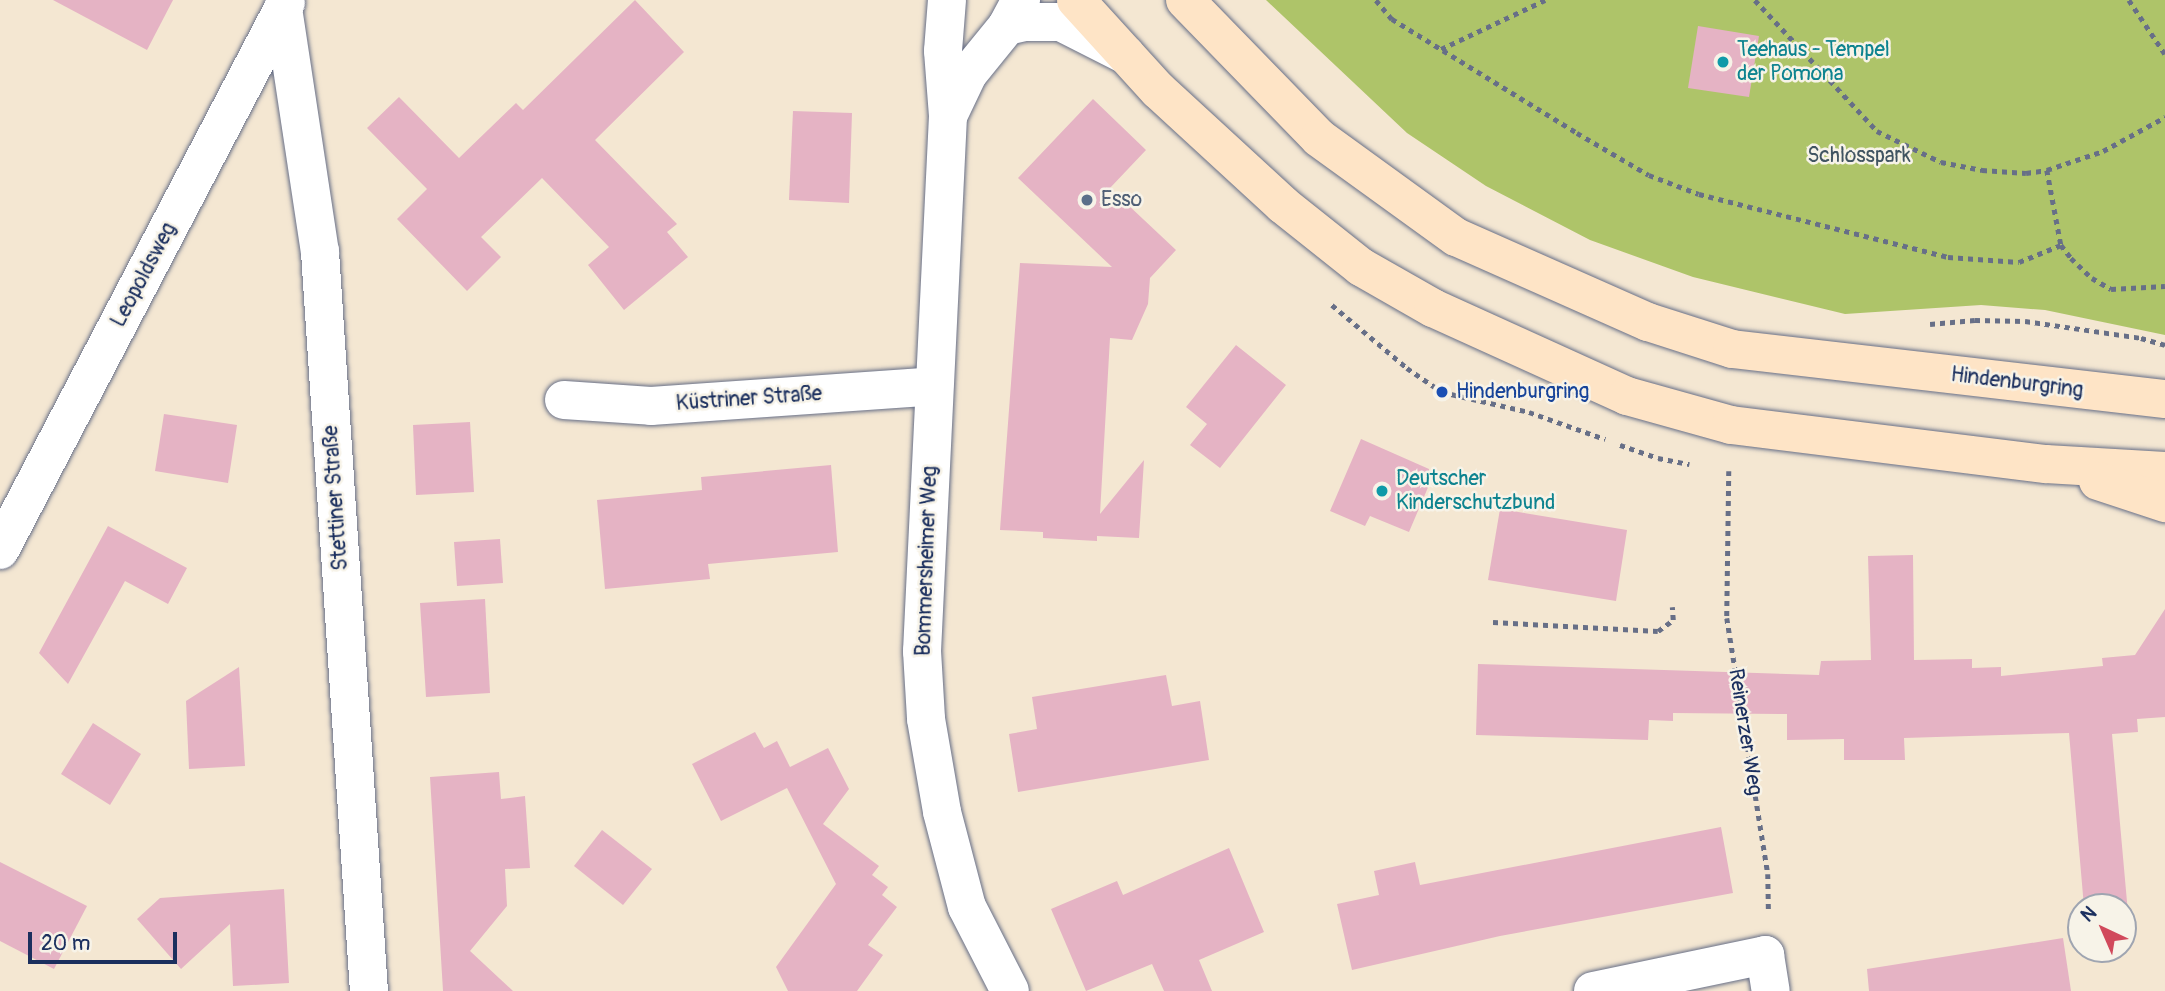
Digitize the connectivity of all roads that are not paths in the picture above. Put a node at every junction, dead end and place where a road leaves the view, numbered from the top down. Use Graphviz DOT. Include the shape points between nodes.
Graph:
graph roads {
  1 [pos="947,0"];
  2 [pos="968,0"];
  3 [pos="1076,0"];
  4 [pos="1185,0"];
  5 [pos="285,4"];
  6 [pos="1014,13"];
  7 [pos="943,51"];
  8 [pos="1126,55"];
  9 [pos="948,116"];
  10 [pos="934,386"];
  11 [pos="2165,399"];
  12 [pos="564,400"];
  13 [pos="2046,464"];
  14 [pos="2165,471"];
  15 [pos="2165,503"];
  16 [pos="0,550"];
  17 [pos="1768,973"];
  18 [pos="369,991"];
  19 [pos="1010,991"];
  20 [pos="1593,991"];
  1 -- 7 [label="street, Bommersheimer Weg"];
  2 -- 7 [label="street, Bommersheimer Weg"];
  3 -- 8 [label="street"];
  4 -- 11 [label="street, Hindenburgring" via="1319,138 1456,237 1648,322 1732,349"];
  5 -- 16 [label="street, Leopoldsweg"];
  5 -- 18 [label="street, Stettiner Straße" via="320,252"];
  6 -- 8 [label="street, Bommersheimer Weg" via="1024,22 1061,22"];
  6 -- 9 [label="street, Bommersheimer Weg" via="968,74"];
  7 -- 9 [label="street, Bommersheimer Weg"];
  8 -- 13 [label="street" via="1283,205 1361,267 1502,341 1627,396 1731,425"];
  9 -- 10 [label="street, Bommersheimer Weg"];
  10 -- 12 [label="street, Küstriner Straße" via="651,406"];
  10 -- 19 [label="street, Bommersheimer Weg" via="922,651 926,719 942,812 967,907"];
  13 -- 14 [label="street"];
  13 -- 15 [label="street"];
  17 -- 20 [label="street"];
}
